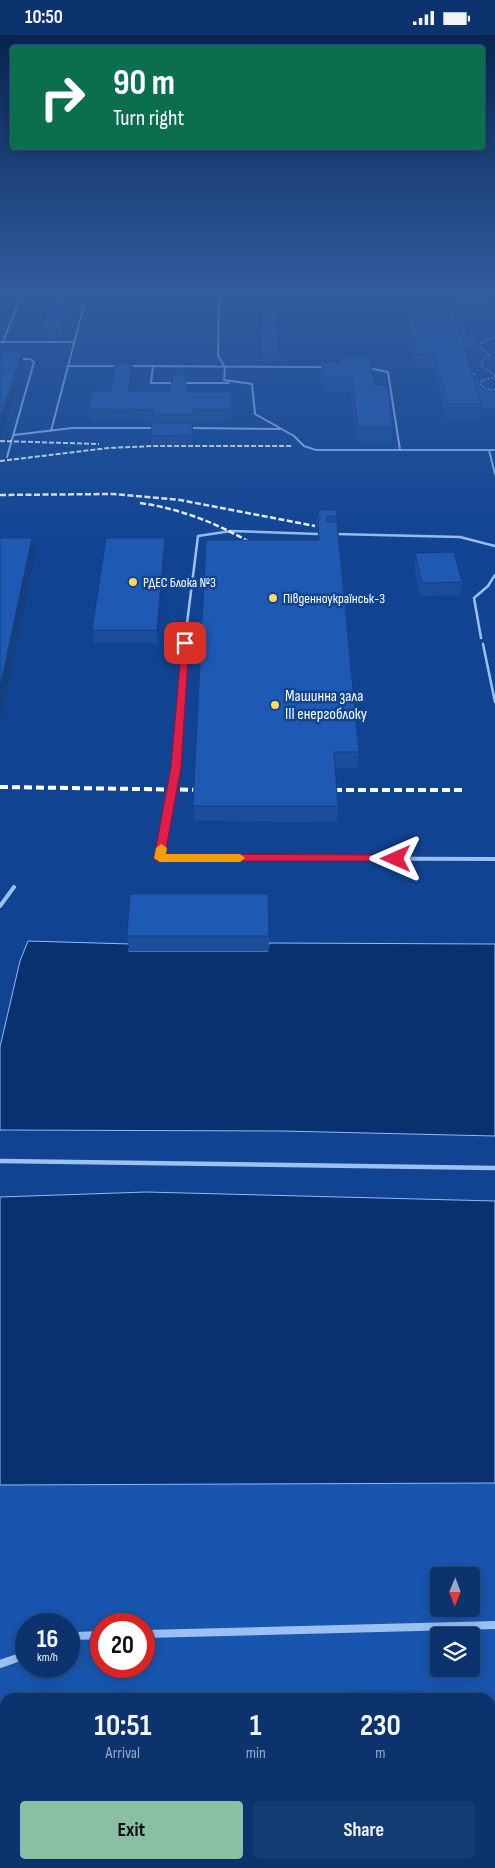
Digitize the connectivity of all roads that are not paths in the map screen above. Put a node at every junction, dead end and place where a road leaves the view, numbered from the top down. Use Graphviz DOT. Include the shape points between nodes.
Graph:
graph roads {
  1 [pos="29,379"];
  2 [pos="64,379"];
  3 [pos="151,379"];
  4 [pos="224,379"];
  5 [pos="389,379"];
  6 [pos="239,383"];
  7 [pos="158,428"];
  8 [pos="187,428"];
  9 [pos="282,429"];
  10 [pos="51,431"];
  11 [pos="14,435"];
  12 [pos="400,450"];
  13 [pos="488,450"];
  14 [pos="495,450"];
  15 [pos="7,457"];
  16 [pos="495,474"];
  17 [pos="317,534"];
  18 [pos="328,534"];
  19 [pos="495,546"];
  20 [pos="495,575"];
  21 [pos="481,638"];
  22 [pos="483,644"];
  23 [pos="495,702"];
  24 [pos="495,859"];
  25 [pos="14,887"];
  26 [pos="0,906"];
  27 [pos="0,1161"];
  28 [pos="495,1168"];
  29 [pos="495,1625"];
  30 [pos="155,1634"];
  31 [pos="15,1659"];
  32 [pos="0,1664"];
  1 -- 11 [label="lane"];
  2 -- 10 [label="lane"];
  3 -- 6 [label="lane" via="150,383"];
  4 -- 6 [label="lane"];
  5 -- 12 [label="lane"];
  6 -- 9 [label="lane" via="252,384 256,414"];
  7 -- 10 [label="lane"];
  8 -- 9 [label="lane"];
  9 -- 12 [label="lane" via="294,435 304,446 316,450"];
  10 -- 11 [label="lane"];
  11 -- 15 [label="lane"];
  12 -- 13 [label="lane"];
  13 -- 14 [label="lane"];
  13 -- 16 [label="lane"];
  17 -- 24 [label="lane" via="231,531 198,536 185,641 176,767 160,858"];
  18 -- 19 [label="lane" via="460,537"];
  20 -- 21 [label="lane" via="474,598"];
  22 -- 23 [label="lane"];
  25 -- 26 [label="lane"];
  27 -- 28 [label="lane"];
  29 -- 30 [label="street"];
  31 -- 32 [label="street"];
}
